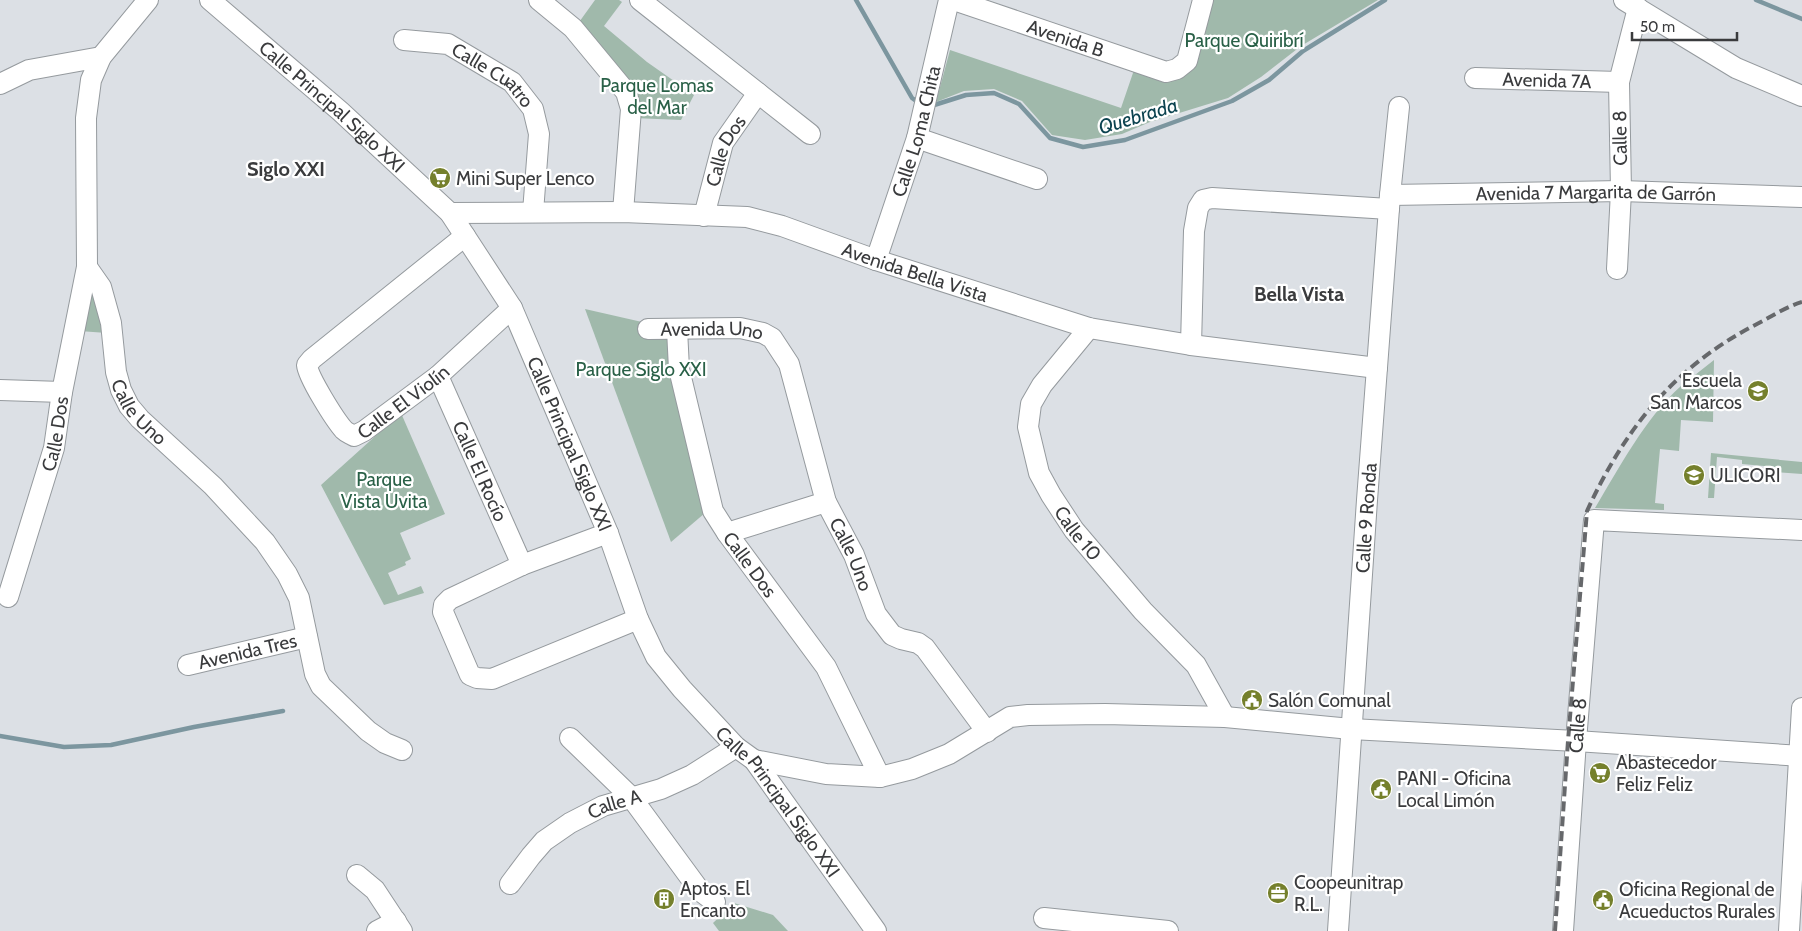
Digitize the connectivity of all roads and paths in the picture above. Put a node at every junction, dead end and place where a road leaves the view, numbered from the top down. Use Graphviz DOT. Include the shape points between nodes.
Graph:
graph roads {
  1 [pos="148,0"];
  2 [pos="539,0"];
  3 [pos="640,0"];
  4 [pos="949,0"];
  5 [pos="954,0"];
  6 [pos="1203,0"];
  7 [pos="221,4"];
  8 [pos="1631,4"];
  9 [pos="404,40"];
  10 [pos="101,57"];
  11 [pos="1475,78"];
  12 [pos="1619,82"];
  13 [pos="0,84"];
  14 [pos="758,93"];
  15 [pos="1802,96"];
  16 [pos="1399,107"];
  17 [pos="810,134"];
  18 [pos="917,138"];
  19 [pos="1037,178"];
  20 [pos="1621,191"];
  21 [pos="1802,197"];
  22 [pos="1390,202"];
  23 [pos="533,212"];
  24 [pos="624,212"];
  25 [pos="450,213"];
  26 [pos="704,216"];
  27 [pos="465,236"];
  28 [pos="876,260"];
  29 [pos="87,267"];
  30 [pos="1617,269"];
  31 [pos="512,308"];
  32 [pos="1089,328"];
  33 [pos="648,329"];
  34 [pos="677,329"];
  35 [pos="772,338"];
  36 [pos="1191,345"];
  37 [pos="1377,368"];
  38 [pos="438,376"];
  39 [pos="0,390"];
  40 [pos="62,392"];
  41 [pos="826,502"];
  42 [pos="1802,530"];
  43 [pos="608,533"];
  44 [pos="727,533"];
  45 [pos="522,565"];
  46 [pos="8,598"];
  47 [pos="638,619"];
  48 [pos="307,637"];
  49 [pos="188,665"];
  50 [pos="1802,708"];
  51 [pos="1225,717"];
  52 [pos="1351,729"];
  53 [pos="987,732"];
  54 [pos="570,738"];
  55 [pos="1576,741"];
  56 [pos="736,748"];
  57 [pos="402,750"];
  58 [pos="1800,756"];
  59 [pos="754,760"];
  60 [pos="880,777"];
  61 [pos="631,797"];
  62 [pos="357,875"];
  63 [pos="510,884"];
  64 [pos="715,902"];
  65 [pos="1044,918"];
  66 [pos="399,926"];
  67 [pos="376,931"];
  68 [pos="876,931"];
  69 [pos="1168,931"];
  70 [pos="1338,931"];
  71 [pos="1563,931"];
  72 [pos="1789,931"];
  1 -- 10 [label="street"];
  2 -- 24 [label="street" via="573,28 626,92 631,109"];
  3 -- 14 [label="street"];
  4 -- 18 [label="street, Calle Loma Chita"];
  5 -- 6 [label="street, Avenida B" via="1166,72 1187,61"];
  7 -- 25 [label="street, Calle Principal Siglo XXI"];
  8 -- 12 [label="street, Calle 8"];
  8 -- 15 [label="street" via="1736,68"];
  9 -- 23 [label="street, Calle Cuatro" via="448,44 512,82 533,108 539,134"];
  10 -- 13 [label="street" via="29,70"];
  10 -- 29 [label="street" via="91,80 86,118"];
  11 -- 12 [label="street, Avenida 7A"];
  12 -- 20 [label="street, Calle 8"];
  14 -- 17 [label="street"];
  14 -- 26 [label="street, Calle Dos" via="723,143"];
  16 -- 22 [label="street, Calle 9 Ronda"];
  18 -- 19 [label="street"];
  18 -- 28 [label="street, Calle Loma Chita"];
  20 -- 21 [label="street, Avenida 7 Margarita de Garrón"];
  20 -- 22 [label="street, Avenida 7 Margarita de Garrón"];
  20 -- 30 [label="street, Calle 8"];
  22 -- 36 [label="street, Avenida 7 Margarita de Garrón" via="1204,200 1198,208 1194,231"];
  22 -- 37 [label="street, Calle 9 Ronda"];
  23 -- 24 [label="street, Avenida Bella Vista"];
  23 -- 25 [label="street, Avenida Bella Vista"];
  24 -- 26 [label="street, Avenida Bella Vista"];
  25 -- 27 [label="street, Calle Principal Siglo XXI"];
  26 -- 28 [label="street, Avenida Bella Vista" via="746,217 782,226"];
  27 -- 31 [label="street, Calle Principal Siglo XXI"];
  27 -- 38 [label="street, Calle El Violín" via="307,365 312,381 345,432 354,436"];
  28 -- 32 [label="street, Avenida Bella Vista"];
  29 -- 40 [label="street, Calle Dos"];
  29 -- 48 [label="street, Calle Uno" via="101,287 112,324 120,390 129,406 213,486 265,542 287,574 298,598"];
  31 -- 38 [label="street, Calle El Violín"];
  31 -- 43 [label="street, Calle Principal Siglo XXI"];
  32 -- 36 [label="street, Avenida Bella Vista"];
  32 -- 51 [label="street, Calle 10" via="1042,385 1031,404 1028,427 1039,472 1074,530 1143,611 1196,665"];
  33 -- 34 [label="street, Avenida Uno"];
  34 -- 35 [label="street, Avenida Uno" via="740,328 763,332"];
  34 -- 44 [label="street, Calle Dos" via="679,369 713,511"];
  35 -- 41 [label="street, Calle Uno" via="789,364"];
  36 -- 37 [label="street, Avenida Bella Vista"];
  37 -- 52 [label="street, Calle 9 Ronda"];
  38 -- 45 [label="street, Calle El Rocío"];
  39 -- 40 [label="street"];
  40 -- 46 [label="street, Calle Dos" via="54,448"];
  41 -- 44 [label="street"];
  41 -- 53 [label="street, Calle Uno" via="854,555 876,614 884,626 892,635 918,642 925,648"];
  42 -- 55 [label="street, Calle 8" via="1594,520"];
  43 -- 45 [label="street"];
  43 -- 47 [label="street, Calle Principal Siglo XXI"];
  44 -- 60 [label="street, Calle Dos" via="826,667"];
  45 -- 47 [label="street" via="450,599 444,605 443,612 470,675 492,679"];
  47 -- 56 [label="street, Calle Principal Siglo XXI" via="656,657"];
  48 -- 49 [label="street, Avenida Tres"];
  48 -- 57 [label="street, Calle Uno" via="321,686 368,731"];
  50 -- 58 [label="street"];
  51 -- 52 [label="street"];
  51 -- 53 [label="street" via="1028,714 1010,717"];
  52 -- 55 [label="street"];
  52 -- 70 [label="street, Calle 9 Ronda"];
  53 -- 60 [label="street" via="912,770"];
  54 -- 61 [label="street"];
  55 -- 58 [label="street"];
  55 -- 71 [label="street, Calle 8"];
  56 -- 59 [label="street, Calle Principal Siglo XXI"];
  56 -- 61 [label="street, Calle A" via="692,775 661,789"];
  58 -- 72 [label="street"];
  59 -- 60 [label="street" via="826,774"];
  59 -- 68 [label="street, Calle Principal Siglo XXI"];
  61 -- 63 [label="street, Calle A" via="603,806 570,823 531,856"];
  61 -- 64 [label="street" via="700,891"];
  62 -- 66 [label="street" via="375,890"];
  65 -- 69 [label="street"];
  66 -- 67 [label="street"];
}
